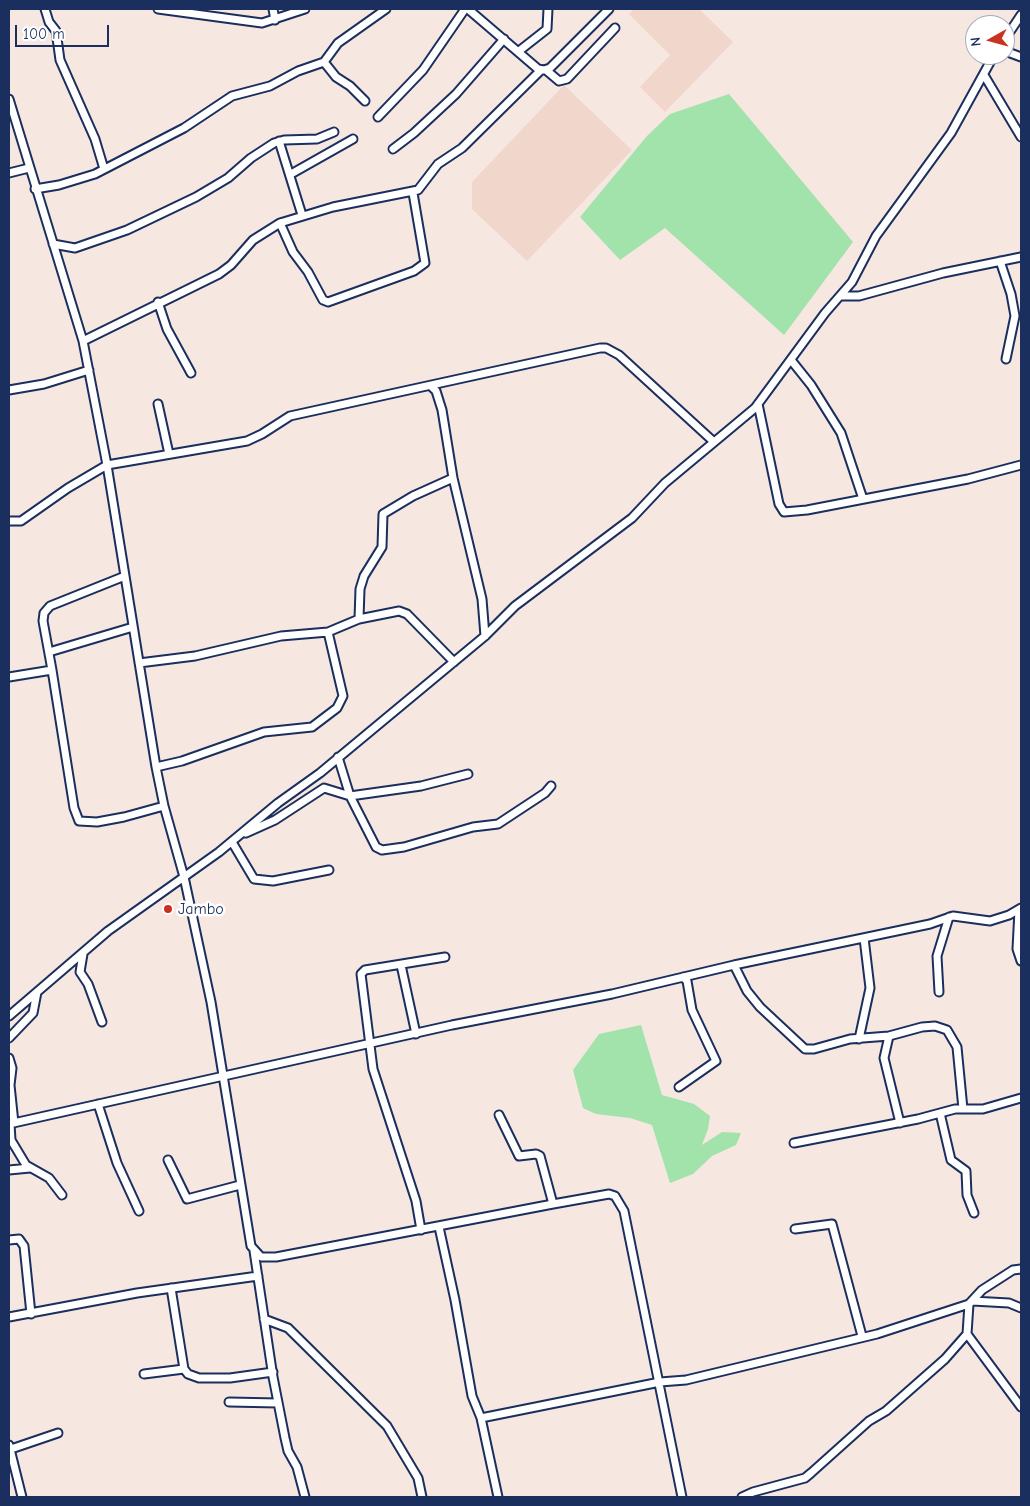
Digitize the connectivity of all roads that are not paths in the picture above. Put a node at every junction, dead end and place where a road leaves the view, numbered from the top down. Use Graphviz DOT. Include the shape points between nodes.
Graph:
graph roads {
  1 [pos="45,9"];
  2 [pos="158,9"];
  3 [pos="273,9"];
  4 [pos="306,9"];
  5 [pos="386,9"];
  6 [pos="466,9"];
  7 [pos="548,9"];
  8 [pos="609,9"];
  9 [pos="275,20"];
  10 [pos="615,28"];
  11 [pos="504,39"];
  12 [pos="519,51"];
  13 [pos="324,62"];
  14 [pos="989,65"];
  15 [pos="543,70"];
  16 [pos="984,74"];
  17 [pos="9,99"];
  18 [pos="365,101"];
  19 [pos="378,117"];
  20 [pos="334,132"];
  21 [pos="1021,137"];
  22 [pos="352,139"];
  23 [pos="279,140"];
  24 [pos="393,149"];
  25 [pos="29,168"];
  26 [pos="104,170"];
  27 [pos="9,173"];
  28 [pos="291,174"];
  29 [pos="36,189"];
  30 [pos="413,193"];
  31 [pos="302,215"];
  32 [pos="280,224"];
  33 [pos="53,244"];
  34 [pos="1021,257"];
  35 [pos="1000,261"];
  36 [pos="842,296"];
  37 [pos="158,302"];
  38 [pos="83,341"];
  39 [pos="1006,359"];
  40 [pos="791,360"];
  41 [pos="89,370"];
  42 [pos="191,372"];
  43 [pos="431,386"];
  44 [pos="9,390"];
  45 [pos="158,404"];
  46 [pos="758,404"];
  47 [pos="714,442"];
  48 [pos="169,454"];
  49 [pos="107,465"];
  50 [pos="1021,465"];
  51 [pos="453,478"];
  52 [pos="863,499"];
  53 [pos="9,521"];
  54 [pos="125,576"];
  55 [pos="359,619"];
  56 [pos="133,627"];
  57 [pos="328,632"];
  58 [pos="485,636"];
  59 [pos="49,652"];
  60 [pos="454,662"];
  61 [pos="139,663"];
  62 [pos="52,670"];
  63 [pos="9,677"];
  64 [pos="338,757"];
  65 [pos="156,768"];
  66 [pos="468,774"];
  67 [pos="550,786"];
  68 [pos="350,796"];
  69 [pos="164,806"];
  70 [pos="241,835"];
  71 [pos="232,842"];
  72 [pos="329,870"];
  73 [pos="184,878"];
  74 [pos="1020,909"];
  75 [pos="949,918"];
  76 [pos="864,938"];
  77 [pos="84,952"];
  78 [pos="445,957"];
  79 [pos="1021,960"];
  80 [pos="400,965"];
  81 [pos="734,965"];
  82 [pos="683,977"];
  83 [pos="37,992"];
  84 [pos="939,992"];
  85 [pos="9,1016"];
  86 [pos="102,1022"];
  87 [pos="416,1034"];
  88 [pos="889,1036"];
  89 [pos="9,1038"];
  90 [pos="859,1039"];
  91 [pos="370,1044"];
  92 [pos="9,1058"];
  93 [pos="223,1076"];
  94 [pos="679,1087"];
  95 [pos="1021,1098"];
  96 [pos="98,1104"];
  97 [pos="963,1109"];
  98 [pos="940,1113"];
  99 [pos="499,1115"];
  100 [pos="900,1123"];
  101 [pos="11,1124"];
  102 [pos="794,1143"];
  103 [pos="168,1160"];
  104 [pos="30,1168"];
  105 [pos="9,1170"];
  106 [pos="240,1185"];
  107 [pos="62,1195"];
  108 [pos="553,1204"];
  109 [pos="139,1211"];
  110 [pos="974,1213"];
  111 [pos="439,1227"];
  112 [pos="795,1229"];
  113 [pos="421,1230"];
  114 [pos="9,1240"];
  115 [pos="254,1251"];
  116 [pos="1021,1269"];
  117 [pos="258,1276"];
  118 [pos="171,1288"];
  119 [pos="971,1302"];
  120 [pos="1021,1308"];
  121 [pos="31,1314"];
  122 [pos="9,1317"];
  123 [pos="264,1319"];
  124 [pos="967,1334"];
  125 [pos="862,1336"];
  126 [pos="184,1369"];
  127 [pos="272,1372"];
  128 [pos="144,1374"];
  129 [pos="660,1382"];
  130 [pos="228,1402"];
  131 [pos="278,1403"];
  132 [pos="1021,1407"];
  133 [pos="481,1418"];
  134 [pos="58,1433"];
  135 [pos="10,1447"];
  136 [pos="22,1497"];
  137 [pos="305,1497"];
  138 [pos="422,1497"];
  139 [pos="498,1497"];
  140 [pos="682,1497"];
  141 [pos="742,1497"];
  1 -- 26 [label="street" via="56,31 60,60 95,139"];
  2 -- 9 [label="street" via="262,23"];
  3 -- 9 [label="street"];
  4 -- 9 [label="street"];
  5 -- 13 [label="street" via="338,43"];
  6 -- 11 [label="street"];
  6 -- 19 [label="street" via="423,70"];
  7 -- 12 [label="street" via="548,30"];
  8 -- 15 [label="street"];
  10 -- 15 [label="street" via="567,78 559,81"];
  11 -- 12 [label="street"];
  11 -- 24 [label="street" via="456,94 414,134"];
  12 -- 15 [label="street"];
  13 -- 18 [label="street" via="336,77"];
  13 -- 26 [label="street" via="270,86 232,96 184,128"];
  14 -- 16 [label="street"];
  15 -- 30 [label="street" via="462,148 438,164 422,187"];
  16 -- 21 [label="street"];
  16 -- 36 [label="street" via="952,133 876,236"];
  17 -- 25 [label="street"];
  20 -- 23 [label="street" via="317,139"];
  22 -- 28 [label="street"];
  23 -- 28 [label="street"];
  23 -- 33 [label="street" via="228,178 161,216 81,247"];
  25 -- 27 [label="street"];
  25 -- 29 [label="street"];
  26 -- 29 [label="street"];
  28 -- 31 [label="street"];
  29 -- 33 [label="street"];
  30 -- 31 [label="street"];
  30 -- 32 [label="street" via="425,263 414,271 328,302 323,300 293,252"];
  31 -- 32 [label="street"];
  32 -- 37 [label="street" via="253,240 219,274"];
  33 -- 38 [label="street"];
  34 -- 35 [label="street"];
  35 -- 36 [label="street" via="859,296"];
  35 -- 39 [label="street" via="1011,294 1014,316"];
  36 -- 40 [label="street" via="825,313"];
  37 -- 38 [label="street" via="108,331"];
  37 -- 42 [label="street" via="167,329"];
  38 -- 41 [label="street"];
  40 -- 46 [label="street"];
  40 -- 52 [label="street" via="841,433"];
  41 -- 44 [label="street" via="44,384"];
  41 -- 49 [label="street"];
  43 -- 47 [label="street" via="606,348 619,355"];
  43 -- 48 [label="street" via="290,416 247,441"];
  43 -- 51 [label="street" via="440,403"];
  45 -- 48 [label="street"];
  46 -- 47 [label="street"];
  46 -- 52 [label="street" via="781,510 798,512"];
  47 -- 58 [label="street" via="665,483 632,518 510,609"];
  48 -- 49 [label="street"];
  49 -- 53 [label="street" via="21,521"];
  49 -- 54 [label="street"];
  50 -- 52 [label="street" via="992,475"];
  51 -- 55 [label="street" via="383,514 382,547 364,576"];
  51 -- 58 [label="street" via="482,599"];
  54 -- 56 [label="street"];
  54 -- 59 [label="street" via="64,599 46,610 43,621"];
  55 -- 57 [label="street"];
  55 -- 60 [label="street" via="390,612 404,613"];
  56 -- 59 [label="street"];
  56 -- 61 [label="street"];
  57 -- 61 [label="street" via="281,636 195,656"];
  57 -- 65 [label="street" via="343,696 337,708 312,727 264,732"];
  58 -- 60 [label="street"];
  59 -- 62 [label="street"];
  60 -- 64 [label="street"];
  61 -- 65 [label="street"];
  62 -- 63 [label="street"];
  62 -- 69 [label="street" via="74,808 79,821 97,822"];
  64 -- 68 [label="street"];
  64 -- 70 [label="street"];
  65 -- 69 [label="street"];
  66 -- 68 [label="street" via="420,786"];
  67 -- 68 [label="street" via="545,793 498,824 473,827 392,850 376,847"];
  68 -- 70 [label="street" via="324,788 275,820"];
  69 -- 73 [label="street"];
  70 -- 71 [label="street"];
  71 -- 72 [label="street" via="254,879 273,881"];
  71 -- 73 [label="street"];
  73 -- 77 [label="street" via="108,931"];
  73 -- 93 [label="street" via="211,1002"];
  74 -- 75 [label="street" via="990,921 960,916"];
  74 -- 79 [label="street" via="1017,949"];
  75 -- 76 [label="street"];
  75 -- 84 [label="street" via="937,956"];
  76 -- 81 [label="street"];
  76 -- 90 [label="street" via="870,988"];
  77 -- 83 [label="street"];
  77 -- 86 [label="street" via="80,972"];
  78 -- 80 [label="street"];
  80 -- 87 [label="street"];
  80 -- 91 [label="street" via="365,970 361,974"];
  81 -- 82 [label="street"];
  81 -- 90 [label="street" via="756,1003 801,1047 814,1049"];
  82 -- 87 [label="street"];
  82 -- 94 [label="street" via="687,981 692,1010 716,1061"];
  83 -- 85 [label="street"];
  83 -- 89 [label="street" via="32,1013"];
  87 -- 91 [label="street"];
  88 -- 90 [label="street"];
  88 -- 97 [label="street" via="931,1026 947,1030 956,1047"];
  88 -- 100 [label="street" via="884,1058"];
  91 -- 93 [label="street"];
  91 -- 113 [label="street" via="380,1094 416,1201"];
  92 -- 101 [label="street" via="12,1068"];
  93 -- 96 [label="street"];
  93 -- 106 [label="street"];
  95 -- 97 [label="street" via="977,1110"];
  96 -- 101 [label="street"];
  96 -- 109 [label="street" via="117,1163"];
  97 -- 98 [label="street"];
  98 -- 100 [label="street"];
  98 -- 110 [label="street" via="950,1160 966,1171 967,1195"];
  99 -- 108 [label="street" via="519,1156 540,1156"];
  100 -- 102 [label="street"];
  101 -- 104 [label="street" via="12,1142"];
  103 -- 106 [label="street" via="188,1199"];
  104 -- 105 [label="street"];
  104 -- 107 [label="street" via="49,1178"];
  106 -- 115 [label="street" via="248,1237"];
  108 -- 111 [label="street"];
  108 -- 129 [label="street" via="609,1194 620,1201"];
  111 -- 113 [label="street"];
  111 -- 133 [label="street" via="472,1396"];
  112 -- 125 [label="street" via="832,1224"];
  113 -- 115 [label="street" via="276,1257 261,1257"];
  114 -- 121 [label="street" via="19,1240 24,1246"];
  115 -- 117 [label="street"];
  116 -- 119 [label="street" via="991,1283"];
  117 -- 118 [label="street"];
  117 -- 123 [label="street"];
  118 -- 121 [label="street"];
  118 -- 126 [label="street"];
  119 -- 120 [label="street" via="1008,1303"];
  119 -- 124 [label="street"];
  119 -- 125 [label="street" via="877,1334"];
  121 -- 122 [label="street"];
  123 -- 127 [label="street"];
  123 -- 138 [label="street" via="288,1328 387,1426 418,1478"];
  124 -- 132 [label="street"];
  124 -- 141 [label="street" via="945,1359 805,1478"];
  125 -- 129 [label="street" via="686,1380"];
  126 -- 127 [label="street" via="199,1378 230,1378"];
  126 -- 128 [label="street"];
  127 -- 131 [label="street"];
  129 -- 133 [label="street"];
  129 -- 140 [label="street"];
  130 -- 131 [label="street"];
  131 -- 137 [label="street" via="288,1451 297,1467"];
  133 -- 139 [label="street"];
  134 -- 135 [label="street"];
  135 -- 136 [label="street"];
}
